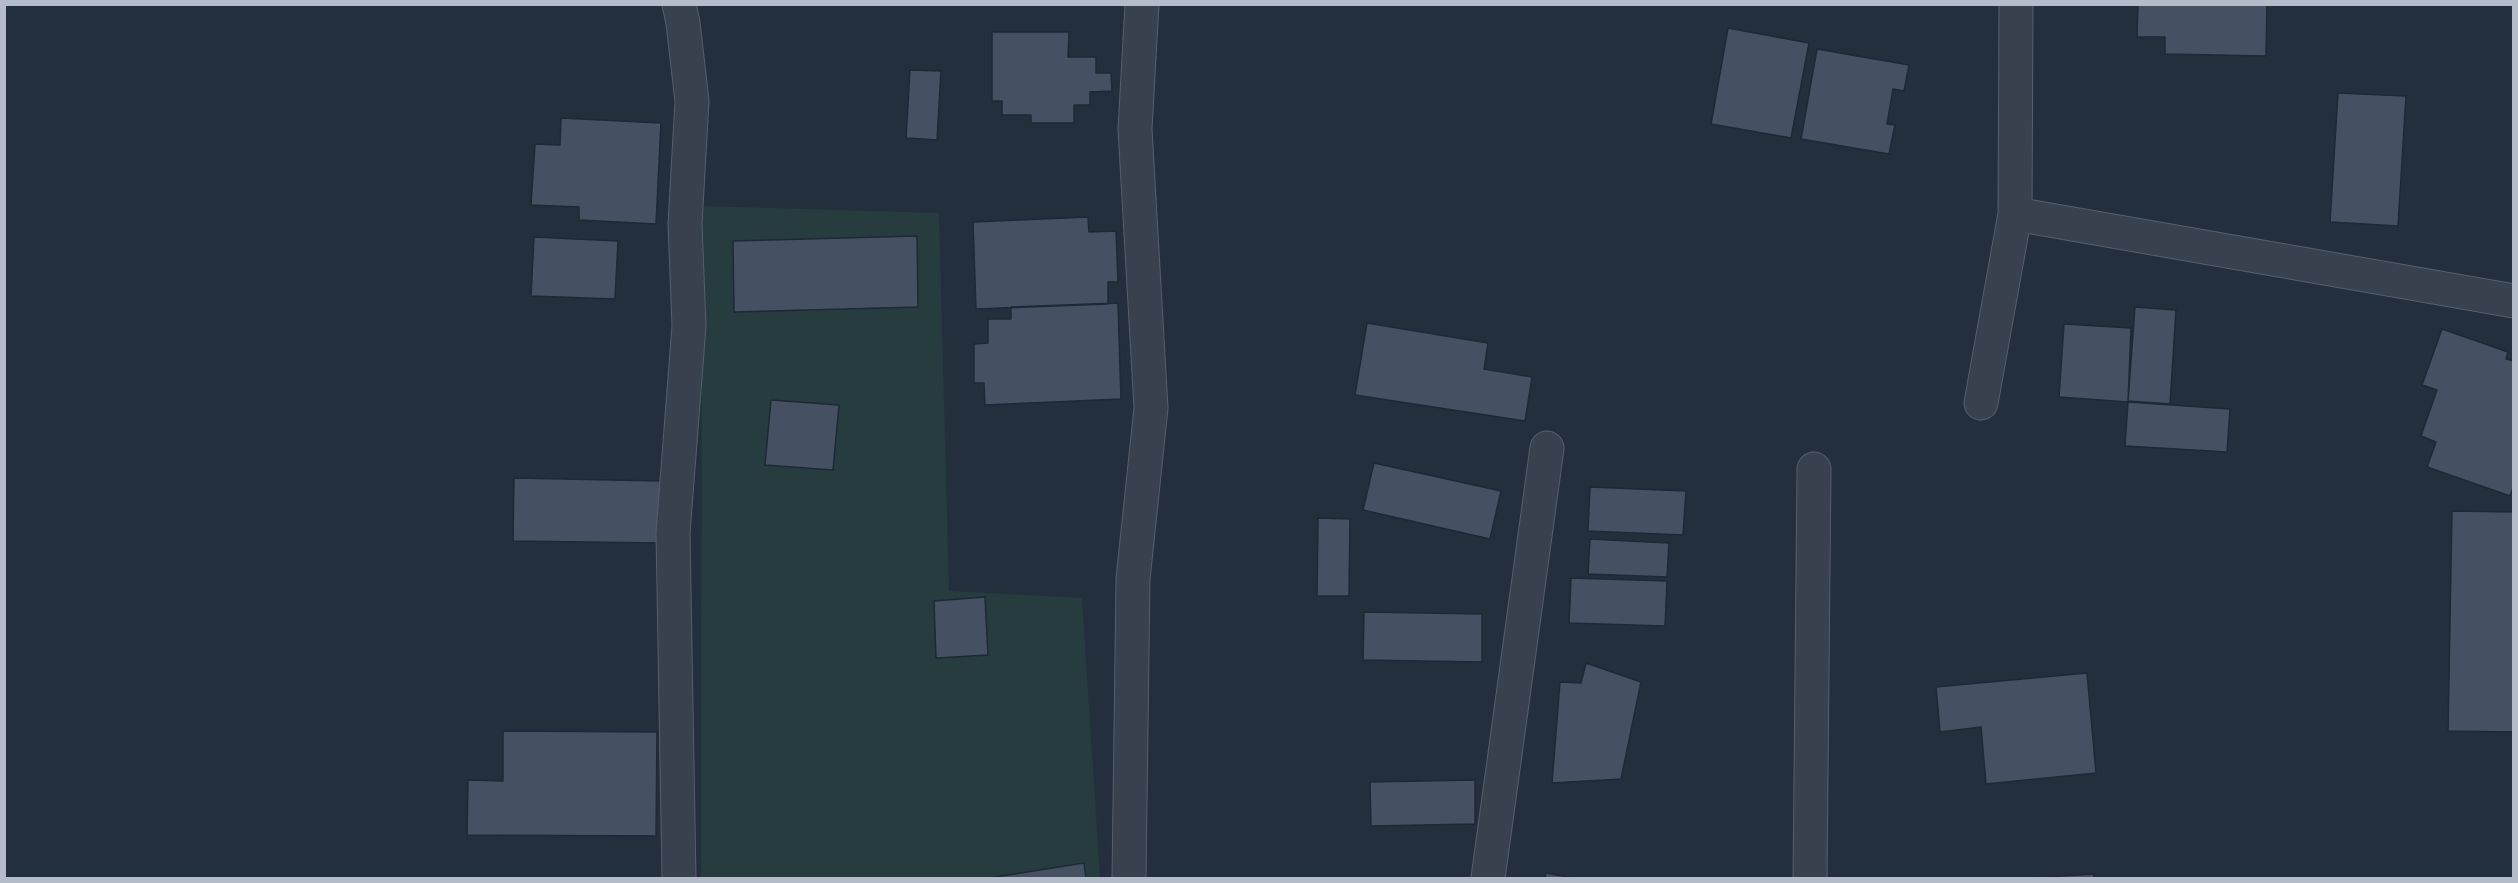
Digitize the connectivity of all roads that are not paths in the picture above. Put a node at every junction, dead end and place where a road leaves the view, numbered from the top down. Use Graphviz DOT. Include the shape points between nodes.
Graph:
graph roads {
  1 [pos="679,4"];
  2 [pos="1142,4"];
  3 [pos="2016,4"];
  4 [pos="2015,214"];
  5 [pos="2514,301"];
  6 [pos="1981,403"];
  7 [pos="1547,448"];
  8 [pos="1814,469"];
  9 [pos="679,879"];
  10 [pos="1129,879"];
  11 [pos="1488,879"];
  12 [pos="1809,879"];
  1 -- 9 [label="street" via="692,101 685,224 688,326 673,533"];
  2 -- 10 [label="street" via="1135,129 1151,408 1133,579"];
  3 -- 4 [label="street"];
  4 -- 5 [label="street"];
  4 -- 6 [label="street"];
  7 -- 11 [label="street"];
  8 -- 12 [label="street"];
}
